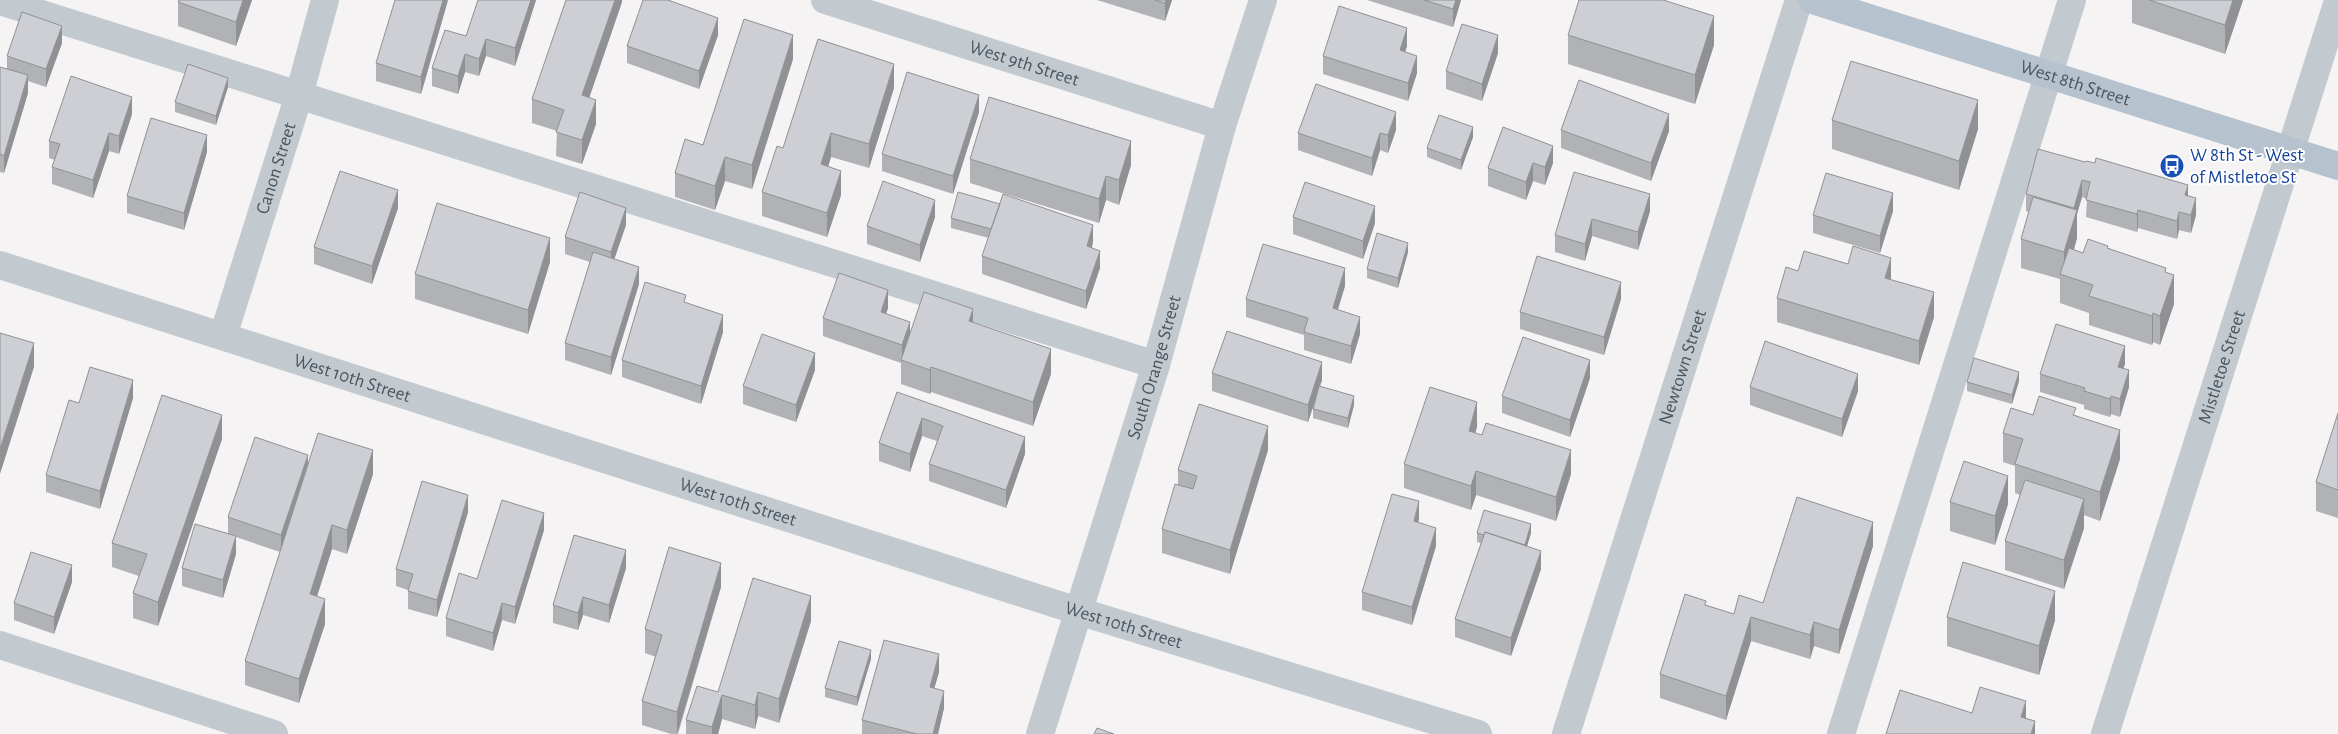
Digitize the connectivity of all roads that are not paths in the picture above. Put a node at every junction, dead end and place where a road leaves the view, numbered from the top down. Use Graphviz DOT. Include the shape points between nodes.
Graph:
graph roads {
  1 [pos="325,0"];
  2 [pos="825,0"];
  3 [pos="1263,0"];
  4 [pos="1799,0"];
  5 [pos="1812,0"];
  6 [pos="2072,0"];
  7 [pos="0,1"];
  8 [pos="2338,1"];
  9 [pos="2048,74"];
  10 [pos="299,95"];
  11 [pos="1222,126"];
  12 [pos="2290,150"];
  13 [pos="2338,166"];
  14 [pos="0,265"];
  15 [pos="224,336"];
  16 [pos="1156,365"];
  17 [pos="1078,611"];
  18 [pos="0,646"];
  19 [pos="274,734"];
  20 [pos="1040,734"];
  21 [pos="1478,734"];
  22 [pos="1566,734"];
  23 [pos="1841,734"];
  24 [pos="2105,734"];
  1 -- 10 [label="street, Canon Street"];
  2 -- 11 [label="street, West 9th Street"];
  3 -- 11 [label="street, South Orange Street"];
  4 -- 22 [label="street, Newtown Street"];
  5 -- 9 [label="main road, West 8th Street"];
  6 -- 9 [label="street"];
  7 -- 10 [label="street"];
  8 -- 12 [label="street, Mistletoe Street"];
  9 -- 12 [label="main road, West 8th Street"];
  9 -- 23 [label="street"];
  10 -- 15 [label="street, Canon Street"];
  10 -- 16 [label="street"];
  11 -- 16 [label="street, South Orange Street"];
  12 -- 13 [label="main road, West 8th Street"];
  12 -- 24 [label="street, Mistletoe Street"];
  14 -- 15 [label="street, West 10th Street"];
  15 -- 17 [label="street, West 10th Street"];
  16 -- 17 [label="street, South Orange Street"];
  17 -- 20 [label="street, South Orange Street"];
  17 -- 21 [label="street, West 10th Street"];
  18 -- 19 [label="street"];
}
